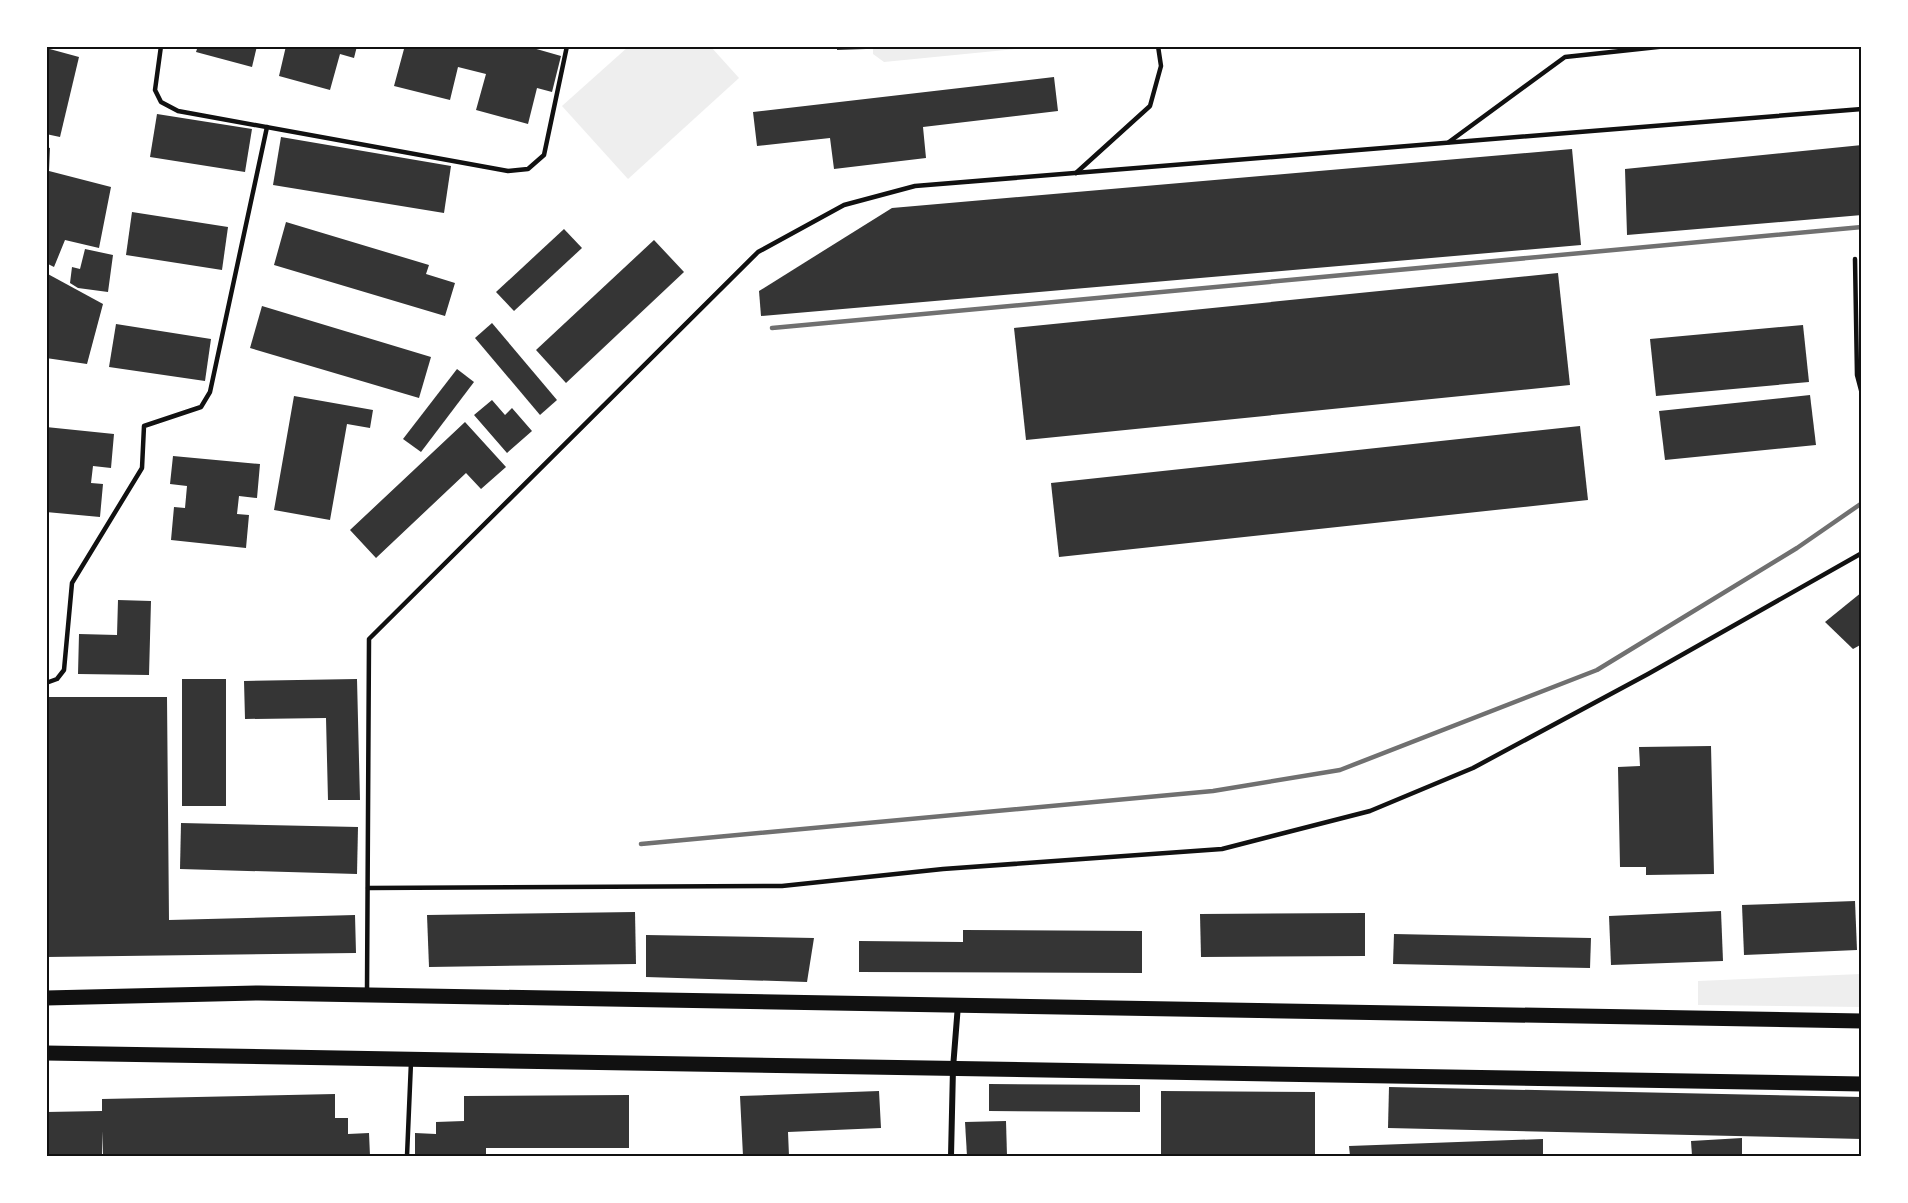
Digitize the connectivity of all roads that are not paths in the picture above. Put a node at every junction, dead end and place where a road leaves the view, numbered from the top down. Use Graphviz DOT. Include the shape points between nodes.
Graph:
graph roads {
  1 [pos="161,46"];
  2 [pos="567,46"];
  3 [pos="1158,46"];
  4 [pos="1667,46"];
  5 [pos="1862,109"];
  6 [pos="267,127"];
  7 [pos="1449,143"];
  8 [pos="1076,173"];
  9 [pos="1855,259"];
  10 [pos="1862,394"];
  11 [pos="1862,553"];
  12 [pos="46,683"];
  13 [pos="368,888"];
  14 [pos="367,995"];
  15 [pos="46,998"];
  16 [pos="958,1005"];
  17 [pos="1862,1021"];
  18 [pos="46,1053"];
  19 [pos="411,1059"];
  20 [pos="953,1068"];
  21 [pos="1862,1084"];
  22 [pos="407,1156"];
  23 [pos="951,1156"];
  1 -- 6 [label="lane" via="155,90 161,102 178,111"];
  2 -- 6 [label="lane" via="544,155 528,169 508,171"];
  3 -- 8 [label="lane" via="1161,66 1150,106"];
  4 -- 7 [label="lane" via="1565,57"];
  5 -- 7 [label="lane"];
  6 -- 12 [label="lane" via="210,392 201,407 144,426 142,468 72,583 64,670 57,679"];
  7 -- 8 [label="lane"];
  8 -- 13 [label="lane" via="915,186 844,205 758,252 369,639"];
  9 -- 10 [label="lane" via="1857,375"];
  11 -- 13 [label="lane" via="1473,768 1370,811 1222,849 943,869 782,886"];
  13 -- 14 [label="lane"];
  14 -- 15 [label="main road" via="259,993"];
  14 -- 16 [label="main road"];
  16 -- 17 [label="main road"];
  16 -- 20 [label="street"];
  18 -- 19 [label="main road"];
  19 -- 20 [label="main road"];
  19 -- 22 [label="lane"];
  20 -- 21 [label="main road"];
  20 -- 23 [label="street"];
}
